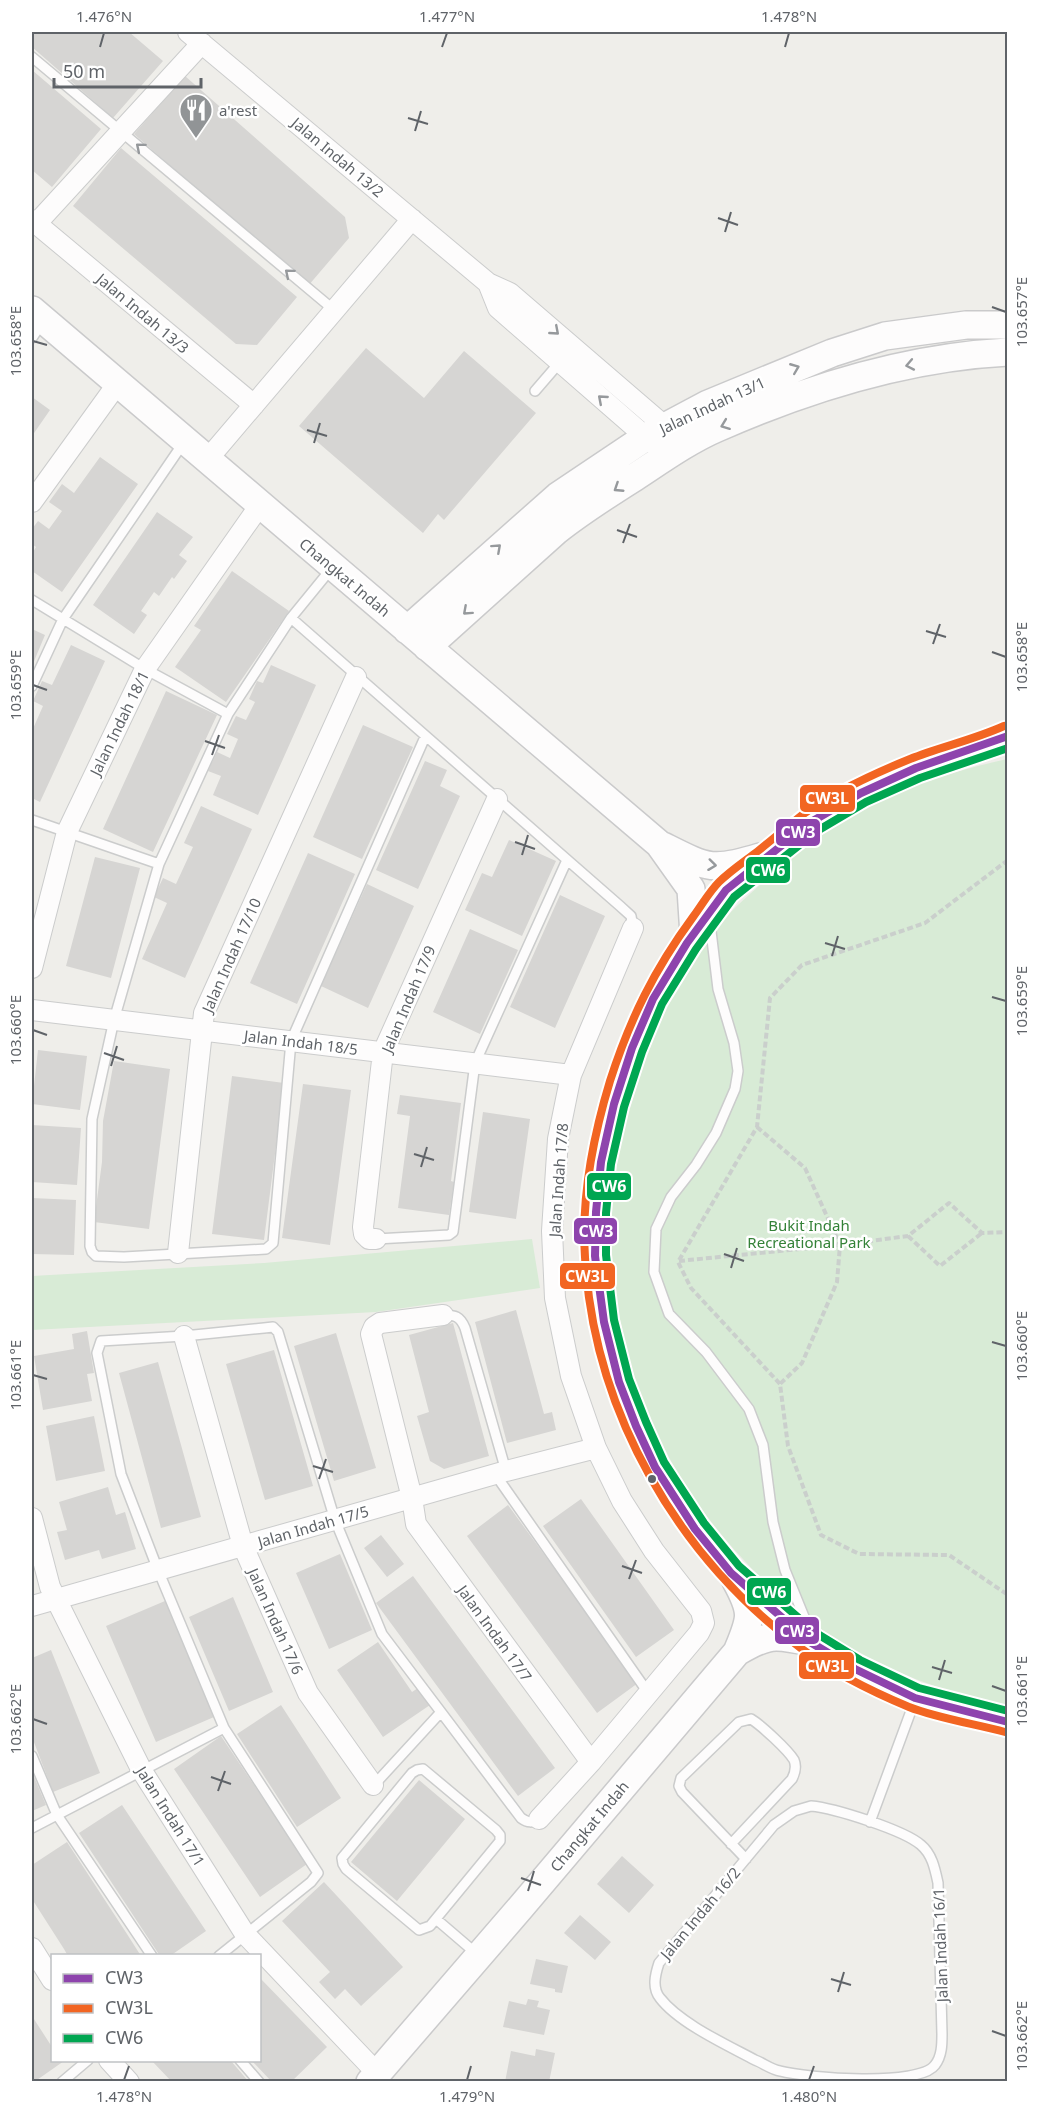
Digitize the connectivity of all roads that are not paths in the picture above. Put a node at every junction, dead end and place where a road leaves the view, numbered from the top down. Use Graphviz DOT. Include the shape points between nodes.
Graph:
graph roads {
  1 [pos="195,37"];
  2 [pos="32,57"];
  3 [pos="121,132"];
  4 [pos="412,219"];
  5 [pos="34,222"];
  6 [pos="488,283"];
  7 [pos="334,310"];
  8 [pos="1008,310"];
  9 [pos="36,323"];
  10 [pos="966,325"];
  11 [pos="1008,325"];
  12 [pos="1008,352"];
  13 [pos="968,354"];
  14 [pos="1008,358"];
  15 [pos="560,362"];
  16 [pos="118,383"];
  17 [pos="535,391"];
  18 [pos="254,405"];
  19 [pos="655,431"];
  20 [pos="184,440"];
  21 [pos="676,451"];
  22 [pos="207,460"];
  23 [pos="32,502"];
  24 [pos="260,505"];
  25 [pos="333,567"];
  26 [pos="32,600"];
  27 [pos="291,618"];
  28 [pos="63,619"];
  29 [pos="417,638"];
  30 [pos="145,669"];
  31 [pos="356,677"];
  32 [pos="32,686"];
  33 [pos="228,714"];
  34 [pos="426,737"];
  35 [pos="1002,740"];
  36 [pos="496,799"];
  37 [pos="32,820"];
  38 [pos="67,832"];
  39 [pos="659,844"];
  40 [pos="768,855"];
  41 [pos="567,860"];
  42 [pos="159,864"];
  43 [pos="701,925"];
  44 [pos="633,928"];
  45 [pos="32,968"];
  46 [pos="32,1010"];
  47 [pos="114,1020"];
  48 [pos="203,1030"];
  49 [pos="291,1041"];
  50 [pos="383,1052"];
  51 [pos="475,1063"];
  52 [pos="571,1075"];
  53 [pos="376,1239"];
  54 [pos="178,1253"];
  55 [pos="442,1315"];
  56 [pos="184,1336"];
  57 [pos="596,1448"];
  58 [pos="500,1472"];
  59 [pos="412,1498"];
  60 [pos="32,1518"];
  61 [pos="335,1520"];
  62 [pos="243,1546"];
  63 [pos="158,1570"];
  64 [pos="731,1573"];
  65 [pos="57,1599"];
  66 [pos="32,1606"];
  67 [pos="814,1645"];
  68 [pos="737,1652"];
  69 [pos="649,1694"];
  70 [pos="915,1698"];
  71 [pos="441,1712"];
  72 [pos="1008,1722"];
  73 [pos="224,1728"];
  74 [pos="32,1756"];
  75 [pos="591,1762"];
  76 [pos="142,1771"];
  77 [pos="373,1785"];
  78 [pos="57,1815"];
  79 [pos="539,1819"];
  80 [pos="870,1822"];
  81 [pos="32,1828"];
  82 [pos="731,1844"];
  83 [pos="746,1859"];
  84 [pos="436,1919"];
  85 [pos="245,1934"];
  86 [pos="32,1948"];
  87 [pos="151,1954"];
  88 [pos="221,1954"];
  89 [pos="479,1956"];
  90 [pos="51,1978"];
  91 [pos="942,2034"];
  92 [pos="87,2062"];
  93 [pos="110,2062"];
  94 [pos="241,2062"];
  95 [pos="374,2077"];
  96 [pos="62,2082"];
  97 [pos="129,2082"];
  98 [pos="259,2082"];
  1 -- 3 [label="street"];
  1 -- 4 [label="street, Jalan Indah 13/2"];
  2 -- 3 [label="lane"];
  3 -- 5 [label="street"];
  7 -- 3 [label="lane, one-way"];
  4 -- 6 [label="street, Jalan Indah 13/2"];
  4 -- 7 [label="street"];
  5 -- 18 [label="street, Jalan Indah 13/3"];
  6 -- 15 [label="street, Jalan Indah 13/2" via="498,308"];
  6 -- 19 [label="street, Jalan Indah 13/2, one-way" via="510,293"];
  7 -- 18 [label="street"];
  8 -- 10 [label="street"];
  9 -- 16 [label="street, Changkat Indah"];
  10 -- 11 [label="street, Jalan Indah 13/1"];
  19 -- 10 [label="street, Jalan Indah 13/1, one-way" via="708,404 842,350 885,336"];
  12 -- 13 [label="street, Jalan Indah 13/1"];
  13 -- 14 [label="street"];
  13 -- 21 [label="street, Jalan Indah 13/1, one-way" via="890,369 802,395 716,428"];
  15 -- 17 [label="lane"];
  19 -- 15 [label="street, Jalan Indah 13/2, one-way"];
  16 -- 20 [label="street, Changkat Indah"];
  16 -- 23 [label="street"];
  18 -- 22 [label="street"];
  19 -- 21 [label="street, Jalan Indah 13/2"];
  29 -- 19 [label="street, Jalan Indah 13/1, one-way" via="558,496"];
  20 -- 22 [label="street, Changkat Indah"];
  20 -- 28 [label="lane"];
  21 -- 29 [label="street, Jalan Indah 13/1, one-way" via="556,531"];
  22 -- 24 [label="street, Changkat Indah"];
  24 -- 25 [label="street, Changkat Indah"];
  24 -- 30 [label="street, Jalan Indah 18/1"];
  25 -- 27 [label="lane"];
  25 -- 29 [label="street, Changkat Indah"];
  26 -- 28 [label="lane"];
  27 -- 31 [label="lane"];
  27 -- 33 [label="lane"];
  28 -- 30 [label="lane"];
  28 -- 32 [label="lane"];
  29 -- 39 [label="street, Changkat Indah"];
  30 -- 33 [label="lane"];
  30 -- 38 [label="street, Jalan Indah 18/1"];
  31 -- 34 [label="lane"];
  31 -- 48 [label="street, Jalan Indah 17/10" via="204,1014"];
  33 -- 42 [label="lane"];
  34 -- 36 [label="lane"];
  34 -- 49 [label="lane"];
  35 -- 40 [label="street" via="916,768 861,793 811,822"];
  36 -- 41 [label="lane"];
  36 -- 50 [label="street, Jalan Indah 17/9"];
  37 -- 38 [label="lane"];
  38 -- 42 [label="lane"];
  38 -- 45 [label="street, Jalan Indah 18/1"];
  39 -- 40 [label="street, Changkat Indah, one-way" via="710,867"];
  39 -- 43 [label="street, Changkat Indah" via="691,889"];
  40 -- 43 [label="street" via="726,890"];
  41 -- 44 [label="lane" via="631,916"];
  41 -- 51 [label="lane"];
  42 -- 47 [label="lane"];
  43 -- 64 [label="street" via="653,999 614,1104 601,1162 595,1256 604,1322 619,1382 636,1426 655,1467 695,1529"];
  43 -- 67 [label="lane" via="734,1043 738,1071 735,1089 716,1133 670,1197 656,1229 654,1272 669,1314 706,1352 749,1409 763,1445 773,1522 785,1570"];
  44 -- 52 [label="street, Jalan Indah 17/8"];
  46 -- 47 [label="street, Jalan Indah 18/5"];
  47 -- 48 [label="street, Jalan Indah 18/5"];
  47 -- 54 [label="lane" via="92,1119 90,1246 102,1258"];
  48 -- 49 [label="street, Jalan Indah 18/5"];
  48 -- 54 [label="street, Jalan Indah 17/10"];
  49 -- 50 [label="street, Jalan Indah 18/5"];
  49 -- 54 [label="lane" via="273,1243 266,1249"];
  50 -- 51 [label="street, Jalan Indah 18/5"];
  50 -- 53 [label="street, Jalan Indah 17/9" via="363,1227 369,1239"];
  51 -- 52 [label="street, Jalan Indah 18/5"];
  51 -- 53 [label="lane" via="453,1232"];
  52 -- 57 [label="street, Jalan Indah 17/8" via="558,1139 552,1231 555,1298 572,1376"];
  55 -- 58 [label="lane" via="454,1315 465,1328"];
  55 -- 59 [label="street, Jalan Indah 17/7" via="380,1323 371,1334"];
  56 -- 61 [label="lane" via="273,1327 278,1332"];
  56 -- 62 [label="street, Jalan Indah 17/6"];
  56 -- 63 [label="lane" via="101,1341 97,1353 121,1474"];
  57 -- 58 [label="street, Jalan Indah 17/5"];
  57 -- 69 [label="street, Jalan Indah 17/8" via="622,1501 654,1551 701,1611 704,1623"];
  58 -- 59 [label="street, Jalan Indah 17/5"];
  58 -- 69 [label="lane"];
  59 -- 61 [label="street, Jalan Indah 17/5"];
  59 -- 75 [label="street, Jalan Indah 17/7" via="419,1529"];
  60 -- 65 [label="street, Jalan Indah 17/1" via="50,1587"];
  61 -- 62 [label="street, Jalan Indah 17/5"];
  61 -- 71 [label="lane" via="382,1634"];
  62 -- 63 [label="street, Jalan Indah 17/5"];
  62 -- 77 [label="street, Jalan Indah 17/6" via="308,1693"];
  63 -- 65 [label="street, Jalan Indah 17/5"];
  63 -- 73 [label="lane"];
  64 -- 67 [label="street"];
  64 -- 68 [label="street, Changkat Indah" via="748,1602 749,1617"];
  65 -- 66 [label="street, Jalan Indah 17/5"];
  65 -- 76 [label="street, Jalan Indah 17/1"];
  67 -- 68 [label="street, Changkat Indah" via="783,1636 761,1638"];
  67 -- 70 [label="street"];
  68 -- 89 [label="street, Changkat Indah"];
  69 -- 75 [label="street"];
  70 -- 72 [label="street"];
  70 -- 80 [label="lane"];
  71 -- 77 [label="lane"];
  71 -- 79 [label="lane" via="521,1818 526,1822"];
  73 -- 76 [label="lane"];
  73 -- 85 [label="lane" via="318,1873"];
  74 -- 78 [label="lane"];
  75 -- 79 [label="street"];
  76 -- 78 [label="lane"];
  76 -- 85 [label="street, Jalan Indah 17/1"];
  78 -- 81 [label="lane"];
  78 -- 87 [label="lane"];
  80 -- 83 [label="lane, Jalan Indah 16/2" via="826,1808 794,1810 774,1825"];
  80 -- 91 [label="lane, Jalan Indah 16/1" via="923,1845 933,1862 938,1883"];
  82 -- 82 [label="lane" via="679,1786 681,1778 739,1722 751,1719 795,1761 796,1771"];
  82 -- 83 [label="lane"];
  83 -- 91 [label="lane, Jalan Indah 16/2" via="659,1963 654,1979 659,1996 676,2014 722,2043 779,2071 867,2080 922,2074 935,2066 941,2053"];
  84 -- 84 [label="lane" via="425,1929 413,1927 343,1864 342,1858 412,1773 423,1769 500,1835 497,1846"];
  84 -- 89 [label="lane"];
  85 -- 88 [label="lane"];
  85 -- 95 [label="street, Jalan Indah 17/1"];
  86 -- 90 [label="street"];
  89 -- 95 [label="street, Changkat Indah"];
  92 -- 96 [label="lane"];
  93 -- 97 [label="street"];
  94 -- 98 [label="lane"];
}
